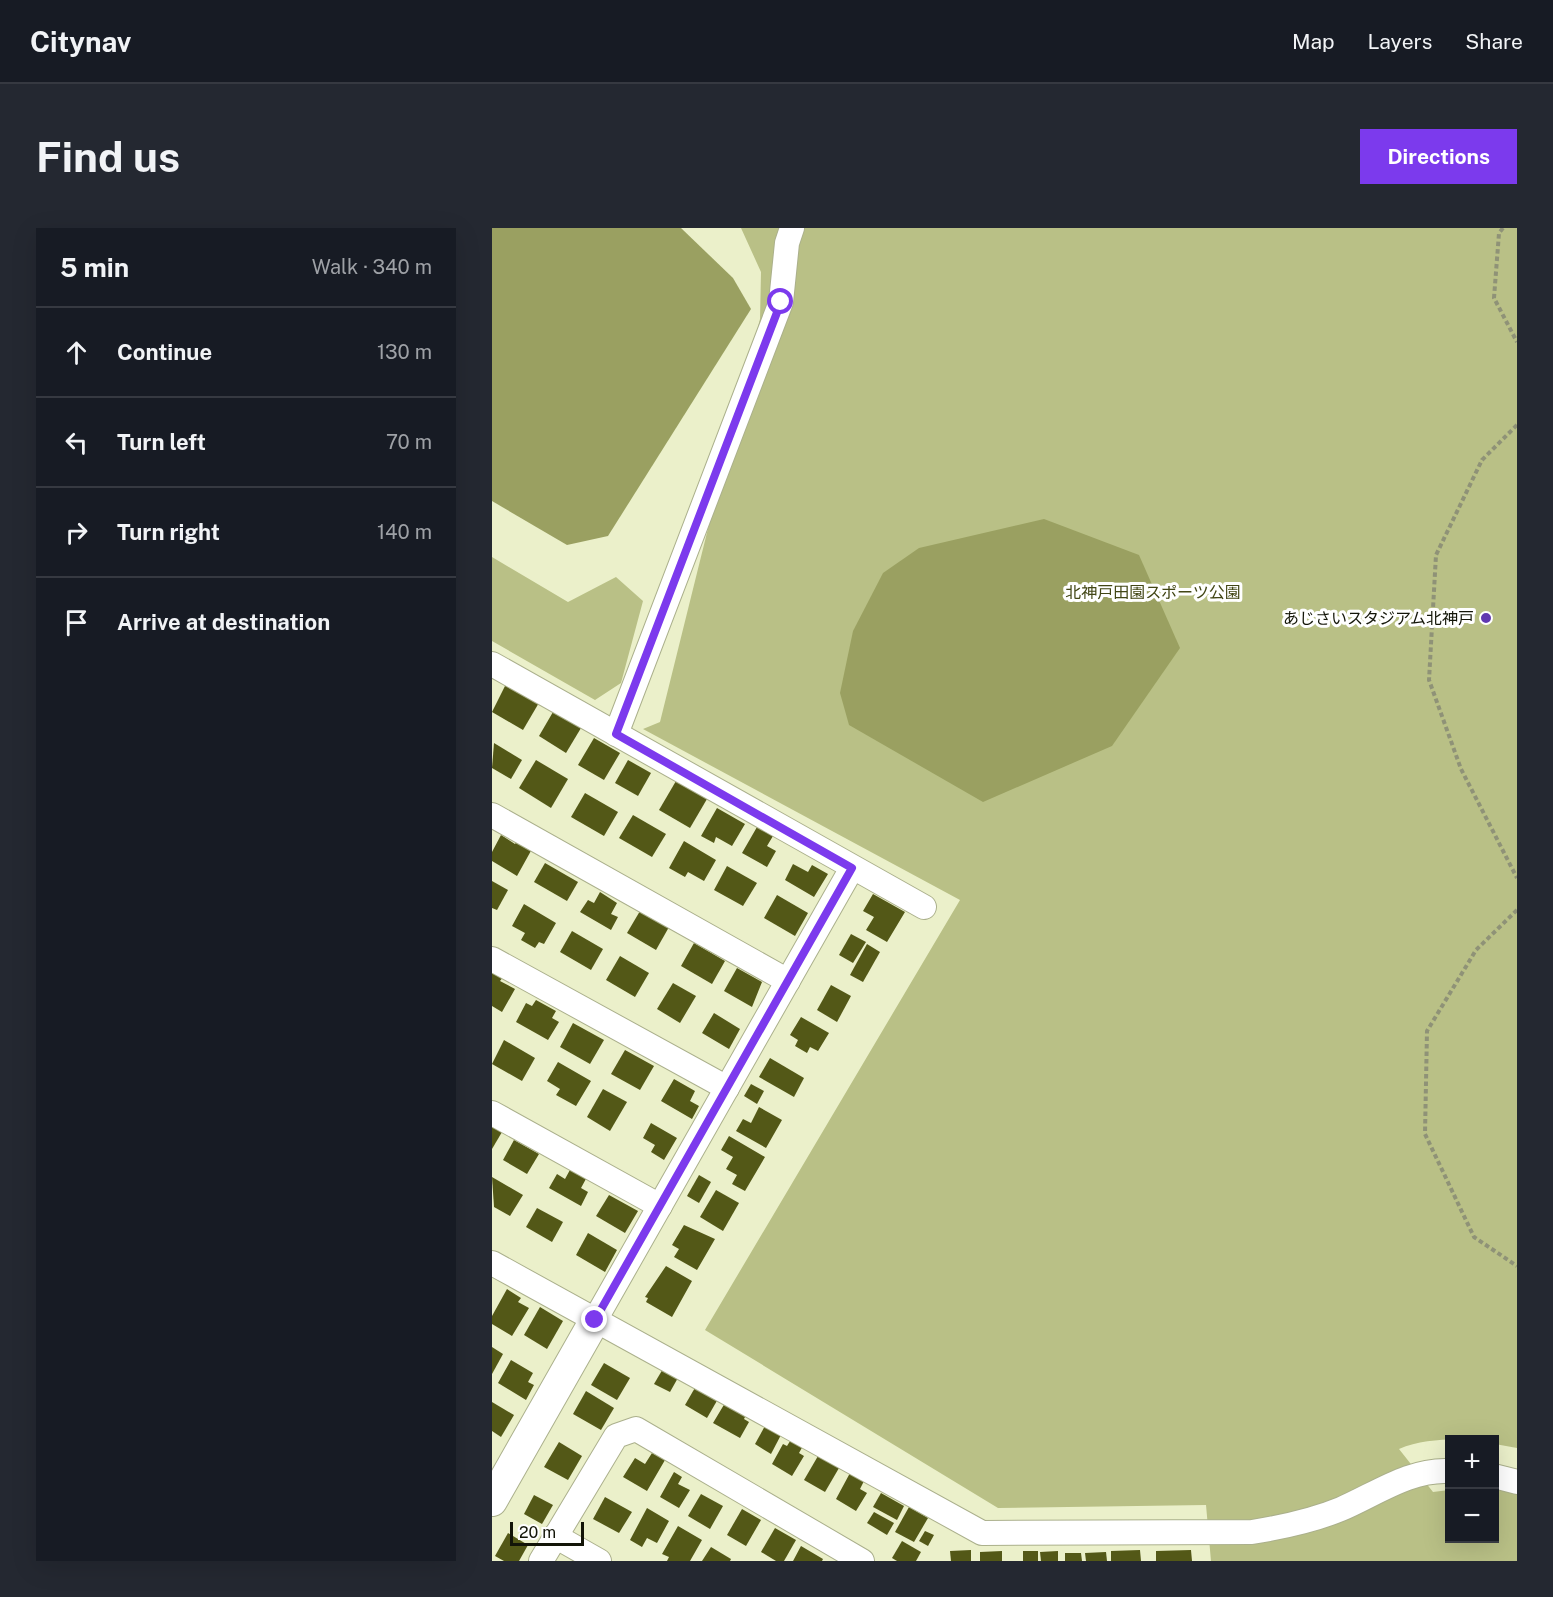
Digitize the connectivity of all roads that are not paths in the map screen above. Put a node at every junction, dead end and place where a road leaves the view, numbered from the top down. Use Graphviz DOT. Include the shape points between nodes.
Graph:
graph roads {
  1 [pos="792,228"];
  2 [pos="492,664"];
  3 [pos="616,734"];
  4 [pos="492,815"];
  5 [pos="852,868"];
  6 [pos="924,907"];
  7 [pos="492,959"];
  8 [pos="788,981"];
  9 [pos="727,1088"];
  10 [pos="492,1113"];
  11 [pos="660,1206"];
  12 [pos="493,1266"];
  13 [pos="595,1320"];
  14 [pos="1445,1471"];
  15 [pos="1499,1477"];
  16 [pos="1517,1482"];
  17 [pos="492,1501"];
  18 [pos="555,1536"];
  19 [pos="541,1561"];
  20 [pos="599,1561"];
  21 [pos="862,1561"];
  1 -- 3 [label="street" via="781,302"];
  2 -- 3 [label="street"];
  3 -- 5 [label="street"];
  4 -- 8 [label="street"];
  5 -- 6 [label="street"];
  5 -- 8 [label="street"];
  7 -- 9 [label="street"];
  8 -- 9 [label="street"];
  9 -- 11 [label="street"];
  10 -- 11 [label="street"];
  11 -- 13 [label="street"];
  12 -- 13 [label="street"];
  13 -- 14 [label="street" via="982,1533 1252,1532 1295,1525 1415,1475"];
  13 -- 17 [label="street"];
  15 -- 16 [label="street"];
  18 -- 19 [label="street"];
  18 -- 20 [label="street"];
  18 -- 21 [label="street" via="616,1436 636,1429"];
}
